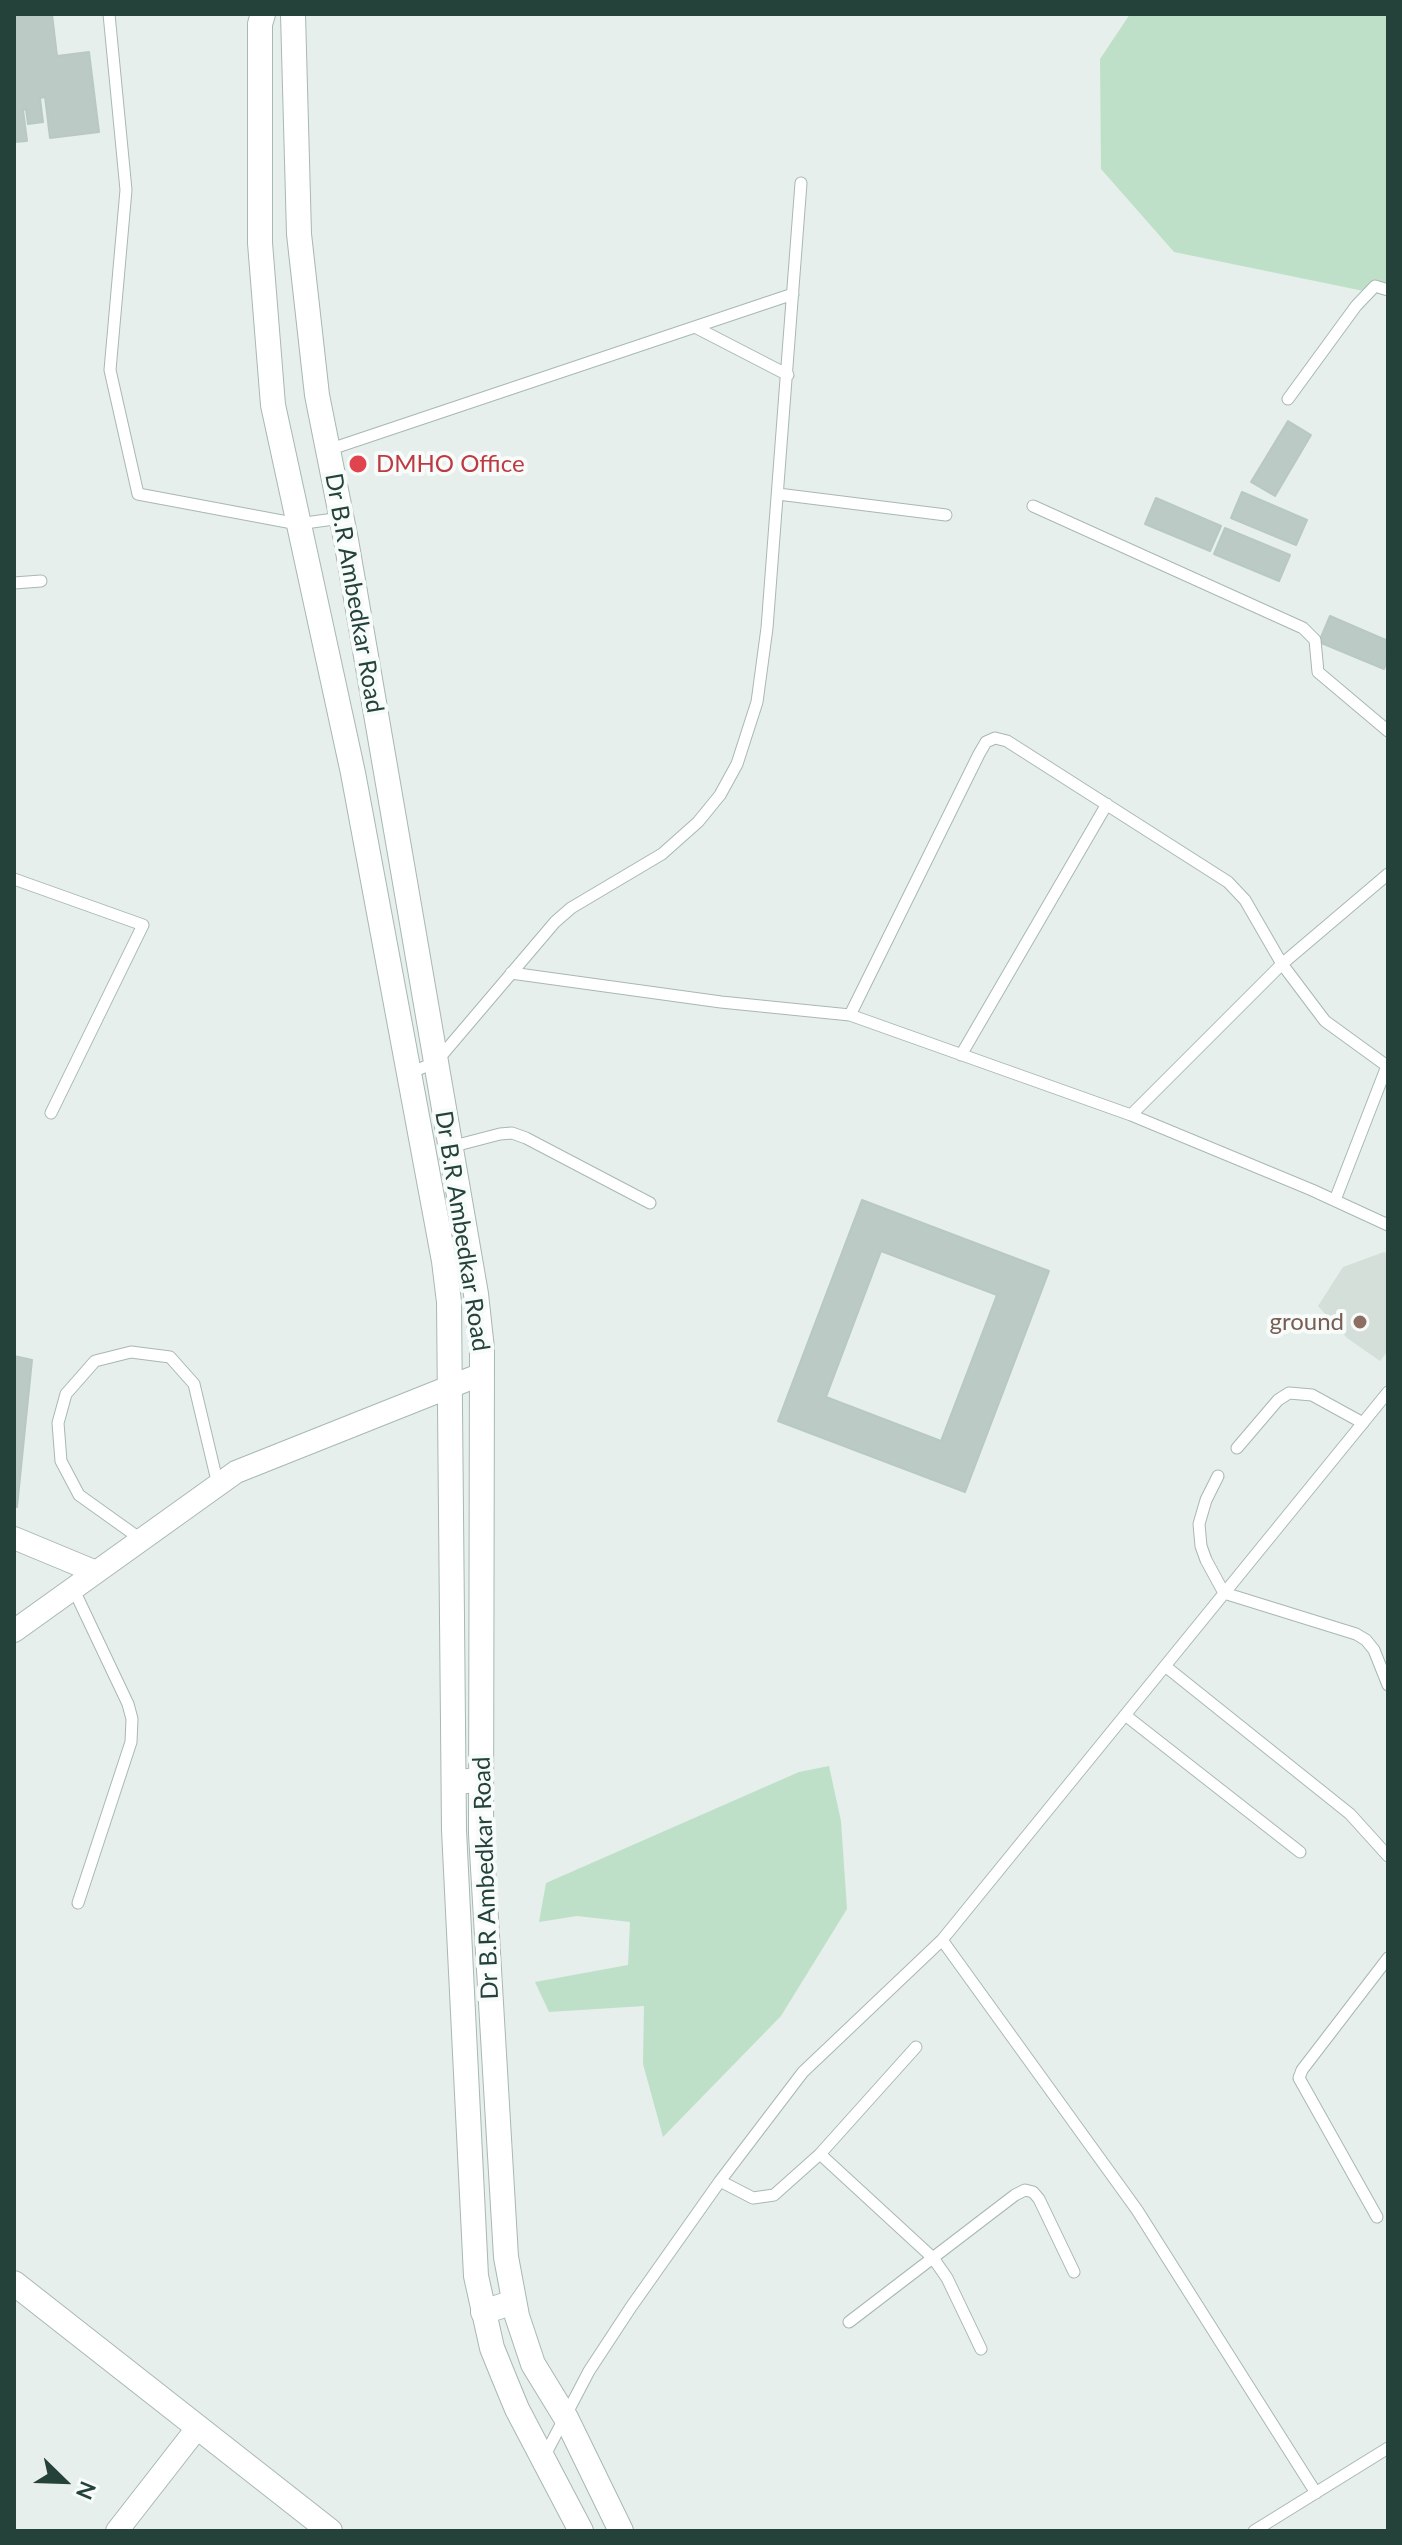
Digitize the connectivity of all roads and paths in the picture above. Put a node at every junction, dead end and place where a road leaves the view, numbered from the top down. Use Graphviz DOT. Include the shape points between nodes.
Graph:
graph roads {
  1 [pos="109,14"];
  2 [pos="311,14"];
  3 [pos="258,21"];
  4 [pos="294,24"];
  5 [pos="801,183"];
  6 [pos="1388,290"];
  7 [pos="793,294"];
  8 [pos="695,327"];
  9 [pos="788,375"];
  10 [pos="1288,399"];
  11 [pos="327,451"];
  12 [pos="778,494"];
  13 [pos="1033,506"];
  14 [pos="946,515"];
  15 [pos="341,518"];
  16 [pos="298,524"];
  17 [pos="41,581"];
  18 [pos="14,583"];
  19 [pos="1388,731"];
  20 [pos="1107,804"];
  21 [pos="1388,874"];
  22 [pos="14,879"];
  23 [pos="1282,964"];
  24 [pos="511,973"];
  25 [pos="850,1015"];
  26 [pos="961,1055"];
  27 [pos="436,1062"];
  28 [pos="410,1073"];
  29 [pos="51,1113"];
  30 [pos="1131,1115"];
  31 [pos="450,1147"];
  32 [pos="1335,1200"];
  33 [pos="650,1203"];
  34 [pos="1388,1225"];
  35 [pos="482,1374"];
  36 [pos="452,1385"];
  37 [pos="1388,1392"];
  38 [pos="1363,1423"];
  39 [pos="1237,1448"];
  40 [pos="1218,1476"];
  41 [pos="218,1485"];
  42 [pos="14,1538"];
  43 [pos="142,1540"];
  44 [pos="96,1572"];
  45 [pos="73,1588"];
  46 [pos="1224,1593"];
  47 [pos="14,1631"];
  48 [pos="1165,1666"];
  49 [pos="1388,1685"];
  50 [pos="1125,1715"];
  51 [pos="481,1779"];
  52 [pos="454,1783"];
  53 [pos="1300,1852"];
  54 [pos="1388,1856"];
  55 [pos="78,1903"];
  56 [pos="942,1940"];
  57 [pos="1388,1958"];
  58 [pos="916,2047"];
  59 [pos="820,2154"];
  60 [pos="720,2181"];
  61 [pos="1377,2217"];
  62 [pos="933,2258"];
  63 [pos="1074,2272"];
  64 [pos="14,2283"];
  65 [pos="514,2302"];
  66 [pos="483,2312"];
  67 [pos="849,2322"];
  68 [pos="981,2349"];
  69 [pos="566,2418"];
  70 [pos="198,2427"];
  71 [pos="1388,2448"];
  72 [pos="543,2458"];
  73 [pos="1316,2493"];
  74 [pos="117,2531"];
  75 [pos="330,2531"];
  76 [pos="581,2531"];
  77 [pos="621,2531"];
  78 [pos="1254,2531"];
  1 -- 16 [label="lane" via="126,190 110,370 138,494"];
  2 -- 4 [label="street"];
  3 -- 16 [label="street, Dr B.R Ambedkar Road" via="260,243 267,353"];
  4 -- 11 [label="street, Dr B.R Ambedkar Road" via="299,234"];
  5 -- 7 [label="lane"];
  6 -- 10 [label="lane" via="1375,286 1356,306"];
  7 -- 8 [label="lane"];
  7 -- 9 [label="lane"];
  8 -- 9 [label="lane"];
  8 -- 11 [label="lane"];
  9 -- 12 [label="lane"];
  11 -- 15 [label="street, Dr B.R Ambedkar Road"];
  12 -- 14 [label="lane"];
  12 -- 24 [label="lane" via="757,702 737,764 720,795 662,854 571,908"];
  13 -- 19 [label="lane" via="1303,628 1315,640 1318,672"];
  15 -- 16 [label="lane"];
  15 -- 27 [label="street, Dr B.R Ambedkar Road"];
  16 -- 28 [label="street, Dr B.R Ambedkar Road" via="353,773"];
  17 -- 18 [label="lane"];
  20 -- 23 [label="lane" via="1228,882 1245,900"];
  20 -- 25 [label="lane" via="1007,741 986,742"];
  20 -- 26 [label="lane"];
  21 -- 23 [label="lane"];
  22 -- 29 [label="lane" via="143,925"];
  23 -- 30 [label="lane"];
  23 -- 32 [label="lane" via="1325,1021 1387,1066"];
  24 -- 25 [label="lane"];
  24 -- 27 [label="lane"];
  25 -- 26 [label="lane"];
  26 -- 30 [label="lane"];
  27 -- 28 [label="lane"];
  27 -- 31 [label="street, Dr B.R Ambedkar Road"];
  28 -- 36 [label="street, Dr B.R Ambedkar Road" via="444,1261"];
  30 -- 32 [label="lane"];
  31 -- 33 [label="lane" via="512,1133"];
  31 -- 35 [label="street, Dr B.R Ambedkar Road" via="476,1294"];
  32 -- 34 [label="lane"];
  35 -- 36 [label="street"];
  35 -- 51 [label="street, Dr B.R Ambedkar Road"];
  36 -- 41 [label="street" via="236,1472"];
  36 -- 52 [label="street, Dr B.R Ambedkar Road"];
  37 -- 38 [label="lane"];
  38 -- 39 [label="lane" via="1312,1395 1289,1393"];
  38 -- 46 [label="lane"];
  40 -- 46 [label="lane" via="1199,1524 1206,1560"];
  41 -- 43 [label="street"];
  41 -- 43 [label="lane" via="194,1384 170,1357 131,1352 95,1361 66,1394 58,1423 61,1461 79,1495"];
  42 -- 44 [label="street"];
  43 -- 44 [label="street"];
  44 -- 45 [label="street"];
  45 -- 47 [label="street"];
  45 -- 55 [label="lane" via="132,1719 131,1742"];
  46 -- 48 [label="lane"];
  46 -- 49 [label="lane" via="1356,1634 1374,1650"];
  48 -- 50 [label="lane"];
  48 -- 54 [label="lane" via="1350,1814"];
  50 -- 53 [label="lane"];
  50 -- 56 [label="lane"];
  51 -- 52 [label="street"];
  51 -- 65 [label="street, Dr B.R Ambedkar Road" via="506,2257"];
  52 -- 66 [label="street, Dr B.R Ambedkar Road" via="476,2276"];
  56 -- 60 [label="lane" via="803,2072"];
  56 -- 73 [label="lane" via="1137,2210"];
  57 -- 61 [label="lane" via="1299,2078"];
  58 -- 59 [label="lane"];
  59 -- 60 [label="lane" via="774,2195 753,2198"];
  59 -- 62 [label="lane"];
  60 -- 69 [label="lane" via="589,2371"];
  62 -- 63 [label="lane" via="1025,2190 1039,2199"];
  62 -- 67 [label="lane"];
  62 -- 68 [label="lane"];
  64 -- 70 [label="street"];
  65 -- 66 [label="street"];
  65 -- 69 [label="street, Dr B.R Ambedkar Road" via="533,2364"];
  66 -- 72 [label="street, Dr B.R Ambedkar Road" via="517,2409"];
  69 -- 72 [label="lane"];
  69 -- 77 [label="street, Dr B.R Ambedkar Road"];
  70 -- 74 [label="street"];
  70 -- 75 [label="street"];
  71 -- 73 [label="lane"];
  72 -- 76 [label="street, Dr B.R Ambedkar Road"];
  73 -- 78 [label="lane"];
}
